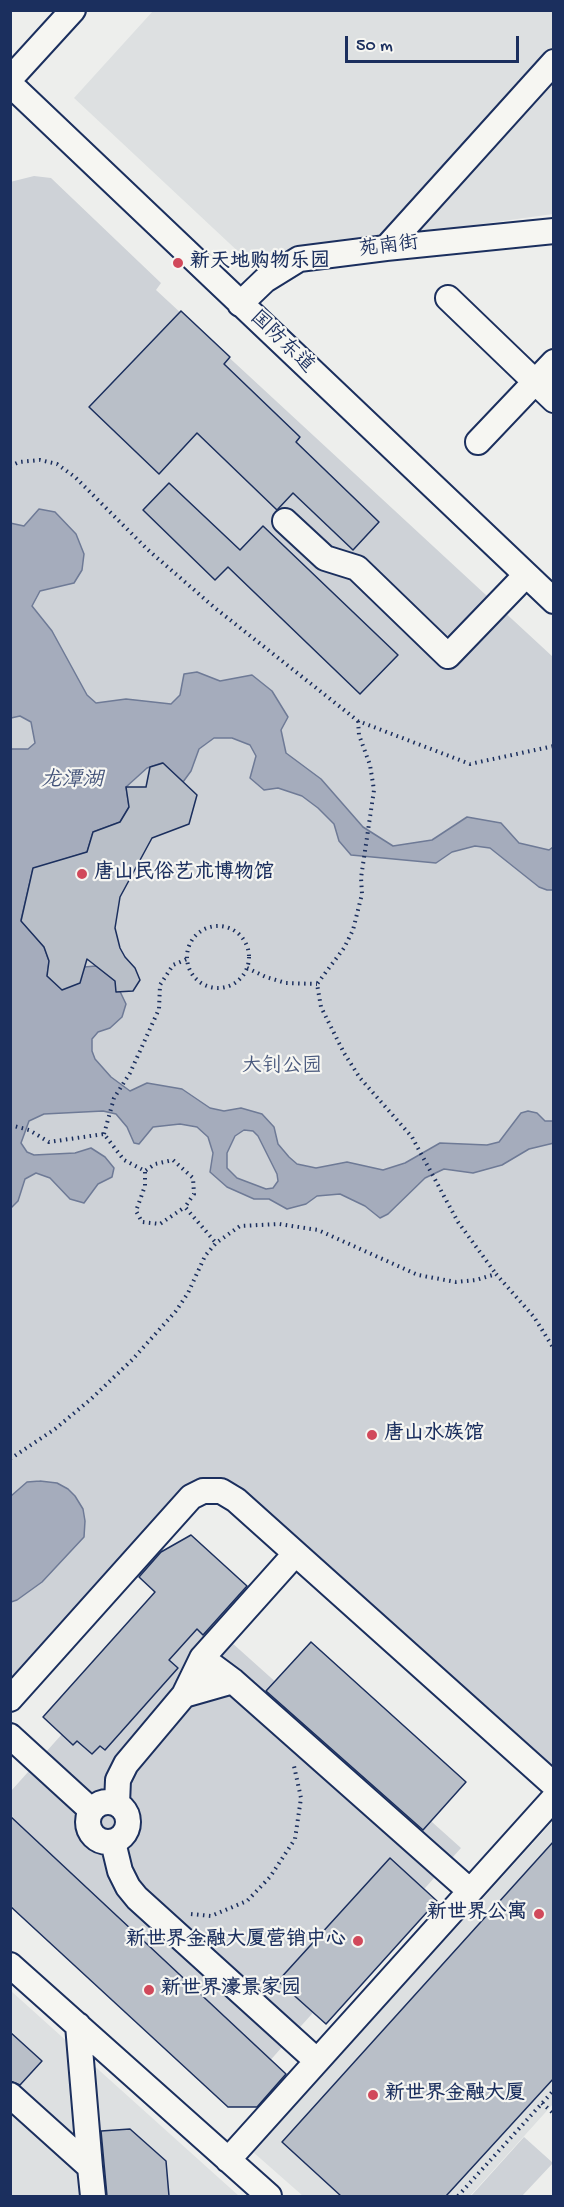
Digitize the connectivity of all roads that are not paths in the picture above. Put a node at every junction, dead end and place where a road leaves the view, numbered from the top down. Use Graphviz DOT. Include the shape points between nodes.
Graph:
graph roads {
  1 [pos="73,10"];
  2 [pos="554,62"];
  3 [pos="10,82"];
  4 [pos="554,231"];
  5 [pos="386,248"];
  6 [pos="448,298"];
  7 [pos="240,304"];
  8 [pos="554,362"];
  9 [pos="535,382"];
  10 [pos="554,400"];
  11 [pos="478,441"];
  12 [pos="285,522"];
  13 [pos="526,575"];
  14 [pos="554,602"];
  15 [pos="295,1554"];
  16 [pos="202,1658"];
  17 [pos="233,1681"];
  18 [pos="184,1695"];
  19 [pos="10,1700"];
  20 [pos="10,1736"];
  21 [pos="554,1785"];
  22 [pos="554,1798"];
  23 [pos="117,1804"];
  24 [pos="91,1810"];
  25 [pos="113,1842"];
  26 [pos="470,1891"];
  27 [pos="10,1965"];
  28 [pos="78,2025"];
  29 [pos="317,2061"];
  30 [pos="10,2095"];
  31 [pos="228,2160"];
  32 [pos="90,2167"];
  33 [pos="93,2196"];
  34 [pos="265,2196"];
  1 -- 3 [label="street"];
  2 -- 5 [label="street"];
  3 -- 7 [label="street, 国防东道"];
  4 -- 5 [label="street, 苑南街"];
  5 -- 7 [label="street, 苑南街" via="299,259 265,280"];
  6 -- 9 [label="street"];
  7 -- 13 [label="street, 国防东道"];
  8 -- 9 [label="street"];
  9 -- 10 [label="street"];
  9 -- 11 [label="street"];
  12 -- 13 [label="street" via="325,558 357,568 448,656"];
  13 -- 14 [label="street, 国防东道"];
  15 -- 16 [label="street"];
  15 -- 19 [label="street" via="221,1491 203,1491 191,1497"];
  15 -- 21 [label="street"];
  16 -- 17 [label="street"];
  16 -- 18 [label="street"];
  17 -- 18 [label="street"];
  17 -- 26 [label="street"];
  18 -- 23 [label="street" via="126,1764 118,1780"];
  20 -- 24 [label="street"];
  22 -- 26 [label="street"];
  23 -- 24 [label="street" via="100,1803"];
  23 -- 25 [label="street" via="127,1814 128,1828"];
  24 -- 25 [label="street" via="87,1822 91,1834 101,1841"];
  25 -- 29 [label="street" via="120,1871 137,1898"];
  26 -- 29 [label="street"];
  27 -- 28 [label="street"];
  28 -- 31 [label="street"];
  28 -- 32 [label="street"];
  29 -- 31 [label="street"];
  30 -- 32 [label="street"];
  31 -- 34 [label="street"];
  32 -- 33 [label="street"];
}
